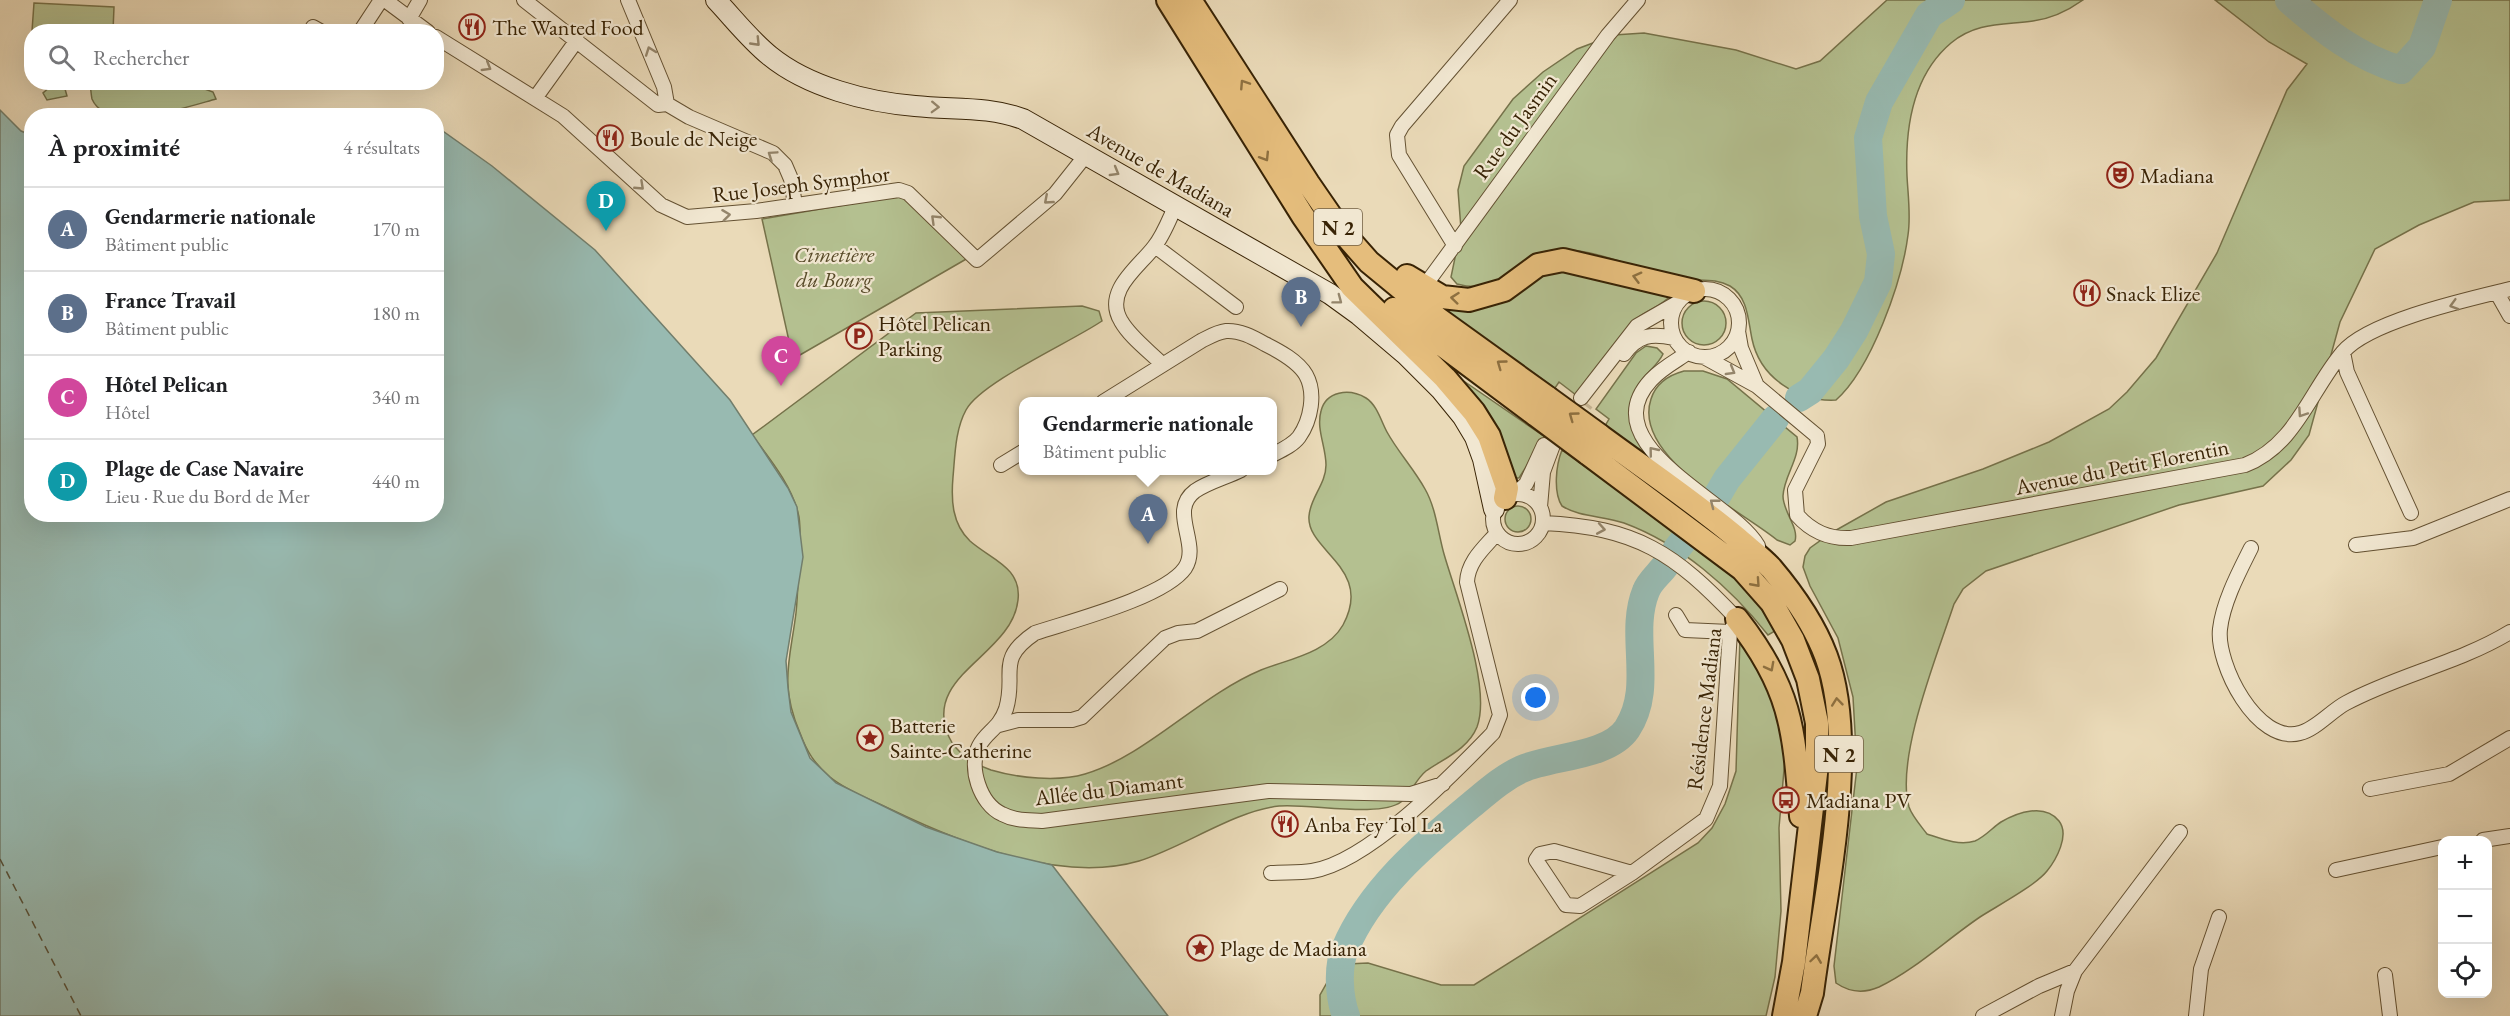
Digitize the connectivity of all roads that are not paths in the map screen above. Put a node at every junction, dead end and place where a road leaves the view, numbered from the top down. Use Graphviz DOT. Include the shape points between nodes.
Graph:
graph roads {
  1 [pos="383,0"];
  2 [pos="420,0"];
  3 [pos="628,0"];
  4 [pos="716,0"];
  5 [pos="1151,0"];
  6 [pos="1168,0"];
  7 [pos="1190,0"];
  8 [pos="1202,0"];
  9 [pos="1510,0"];
  10 [pos="1638,0"];
  11 [pos="533,2"];
  12 [pos="409,19"];
  13 [pos="366,24"];
  14 [pos="416,24"];
  15 [pos="577,40"];
  16 [pos="444,42"];
  17 [pos="1222,50"];
  18 [pos="536,97"];
  19 [pos="667,105"];
  20 [pos="1266,116"];
  21 [pos="1243,122"];
  22 [pos="1086,155"];
  23 [pos="795,205"];
  24 [pos="1175,207"];
  25 [pos="1303,216"];
  26 [pos="1155,246"];
  27 [pos="1455,246"];
  28 [pos="1429,280"];
  29 [pos="2504,291"];
  30 [pos="1686,297"];
  31 [pos="1236,307"];
  32 [pos="2510,316"];
  33 [pos="1738,331"];
  34 [pos="1674,338"];
  35 [pos="2343,351"];
  36 [pos="1689,352"];
  37 [pos="1704,357"];
  38 [pos="1162,364"];
  39 [pos="1757,386"];
  40 [pos="1111,397"];
  41 [pos="1542,406"];
  42 [pos="1277,452"];
  43 [pos="1019,454"];
  44 [pos="1001,465"];
  45 [pos="1232,475"];
  46 [pos="2510,499"];
  47 [pos="1505,500"];
  48 [pos="1686,502"];
  49 [pos="1540,507"];
  50 [pos="2411,513"];
  51 [pos="1543,523"];
  52 [pos="1723,530"];
  53 [pos="1497,534"];
  54 [pos="2356,545"];
  55 [pos="2252,548"];
  56 [pos="1280,589"];
  57 [pos="1676,615"];
  58 [pos="1733,625"];
  59 [pos="2510,632"];
  60 [pos="999,725"];
  61 [pos="2510,738"];
  62 [pos="1443,784"];
  63 [pos="2370,789"];
  64 [pos="2180,832"];
  65 [pos="2510,836"];
  66 [pos="2492,839"];
  67 [pos="2438,848"];
  68 [pos="1804,868"];
  69 [pos="2336,870"];
  70 [pos="1271,873"];
  71 [pos="1632,873"];
  72 [pos="2219,917"];
  73 [pos="2075,971"];
  74 [pos="2385,975"];
  75 [pos="1784,1016"];
  76 [pos="1805,1016"];
  77 [pos="1983,1016"];
  78 [pos="2062,1016"];
  79 [pos="2196,1016"];
  80 [pos="2390,1016"];
  1 -- 12 [label="street"];
  1 -- 13 [label="street"];
  2 -- 12 [label="street"];
  19 -- 3 [label="street, one-way"];
  4 -- 22 [label="street, Avenue de Madiana, one-way" via="770,56 822,85 915,106 1006,113"];
  5 -- 21 [label="main road"];
  6 -- 21 [label="main road, N 2"];
  7 -- 17 [label="main road, N 2"];
  8 -- 17 [label="main road"];
  9 -- 27 [label="street" via="1397,135 1399,155"];
  10 -- 27 [label="street, Rue du Jasmin" via="1608,35"];
  11 -- 15 [label="street"];
  12 -- 14 [label="street"];
  15 -- 18 [label="street"];
  15 -- 19 [label="street" via="640,93 658,105"];
  16 -- 18 [label="street, one-way"];
  20 -- 17 [label="main road, N 2, one-way"];
  18 -- 23 [label="street, Rue Joseph Symphor, one-way" via="563,116 669,210 697,218"];
  23 -- 19 [label="street, one-way" via="785,165 772,153"];
  30 -- 20 [label="main road, one-way" via="1563,260 1538,265 1504,290 1481,298 1455,299 1436,294 1407,276 1370,243"];
  41 -- 20 [label="main road, N 2, one-way" via="1369,262 1339,228"];
  21 -- 25 [label="main road, N 2, one-way"];
  22 -- 23 [label="street, Rue Joseph Symphor, one-way" via="1055,194 977,260 908,193 898,190"];
  22 -- 24 [label="street, Avenue de Madiana, one-way"];
  24 -- 26 [label="street"];
  24 -- 47 [label="street, Avenue de Madiana, one-way" via="1330,294 1405,354 1442,390 1475,437"];
  25 -- 41 [label="main road, N 2" via="1356,276 1402,316"];
  25 -- 47 [label="main road" via="1352,287 1474,412 1489,436 1507,488"];
  26 -- 31 [label="street"];
  26 -- 38 [label="street" via="1123,281 1117,310 1121,322"];
  27 -- 28 [label="street, Rue du Jasmin"];
  29 -- 32 [label="street"];
  29 -- 35 [label="street, Avenue du Petit Florentin, one-way" via="2410,317 2357,340"];
  30 -- 33 [label="street" via="1712,290 1728,298 1737,314"];
  30 -- 34 [label="street" via="1671,321"];
  30 -- 34 [label="street" via="1637,326 1584,401 1639,339 1654,335"];
  33 -- 37 [label="street" via="1725,349"];
  33 -- 39 [label="street"];
  34 -- 36 [label="street"];
  35 -- 39 [label="street, Avenue du Petit Florentin, one-way" via="2283,441 2258,460 2232,469 1851,538 1818,533 1797,515 1795,490 1819,440"];
  35 -- 50 [label="street" via="2347,372"];
  36 -- 37 [label="street"];
  48 -- 36 [label="street, one-way" via="1654,454 1638,421 1638,405 1646,386"];
  37 -- 39 [label="street, one-way"];
  38 -- 40 [label="street"];
  38 -- 42 [label="street" via="1227,331 1254,338 1292,361 1305,374 1311,402 1299,438"];
  41 -- 48 [label="main road, N 2, bridge" via="1593,444"];
  43 -- 44 [label="street"];
  45 -- 60 [label="street, Allée du Diamant" via="1196,490 1185,500 1183,514 1190,549 1185,569 1156,591 1035,633 1021,642 1011,658 1009,695"];
  46 -- 54 [label="street" via="2413,538"];
  47 -- 49 [label="street" via="1529,497"];
  47 -- 49 [label="street" via="1526,484 1550,442"];
  47 -- 53 [label="street" via="1493,518"];
  48 -- 52 [label="main road, N 2"];
  49 -- 51 [label="street"];
  51 -- 53 [label="street" via="1536,536 1523,543 1509,542"];
  51 -- 58 [label="street, one-way" via="1611,531 1659,551 1691,572"];
  52 -- 68 [label="main road, N 2, one-way" via="1742,569 1772,603 1793,640 1808,679 1817,723 1817,765"];
  76 -- 52 [label="main road, N 2, one-way" via="1812,993 1835,826 1838,709 1818,637 1798,604 1770,567"];
  53 -- 62 [label="street" via="1473,560 1467,582 1500,716 1493,734"];
  55 -- 59 [label="street" via="2220,629 2221,656 2249,709 2267,727 2287,734 2301,734 2345,703"];
  56 -- 60 [label="street" via="1197,631 1165,639 1082,717 1018,720"];
  57 -- 58 [label="street" via="1685,630"];
  58 -- 68 [label="main road, one-way" via="1767,660 1788,711 1796,746"];
  58 -- 71 [label="street, Résidence Madiana" via="1724,753 1715,802 1700,825"];
  60 -- 62 [label="street, Allée du Diamant" via="980,743 975,766 979,787 988,802 999,814 1016,820 1042,821 1268,791 1411,794"];
  61 -- 63 [label="street" via="2449,774"];
  62 -- 70 [label="street" via="1408,815 1339,861 1313,871"];
  64 -- 73 [label="street"];
  65 -- 66 [label="street"];
  67 -- 69 [label="street"];
  68 -- 75 [label="main road, N 2"];
  71 -- 71 [label="street, Résidence Madiana" via="1580,906 1571,907 1536,860 1540,854 1554,851"];
  72 -- 79 [label="street" via="2201,969"];
  73 -- 77 [label="street"];
  73 -- 78 [label="street"];
  74 -- 80 [label="street"];
}
